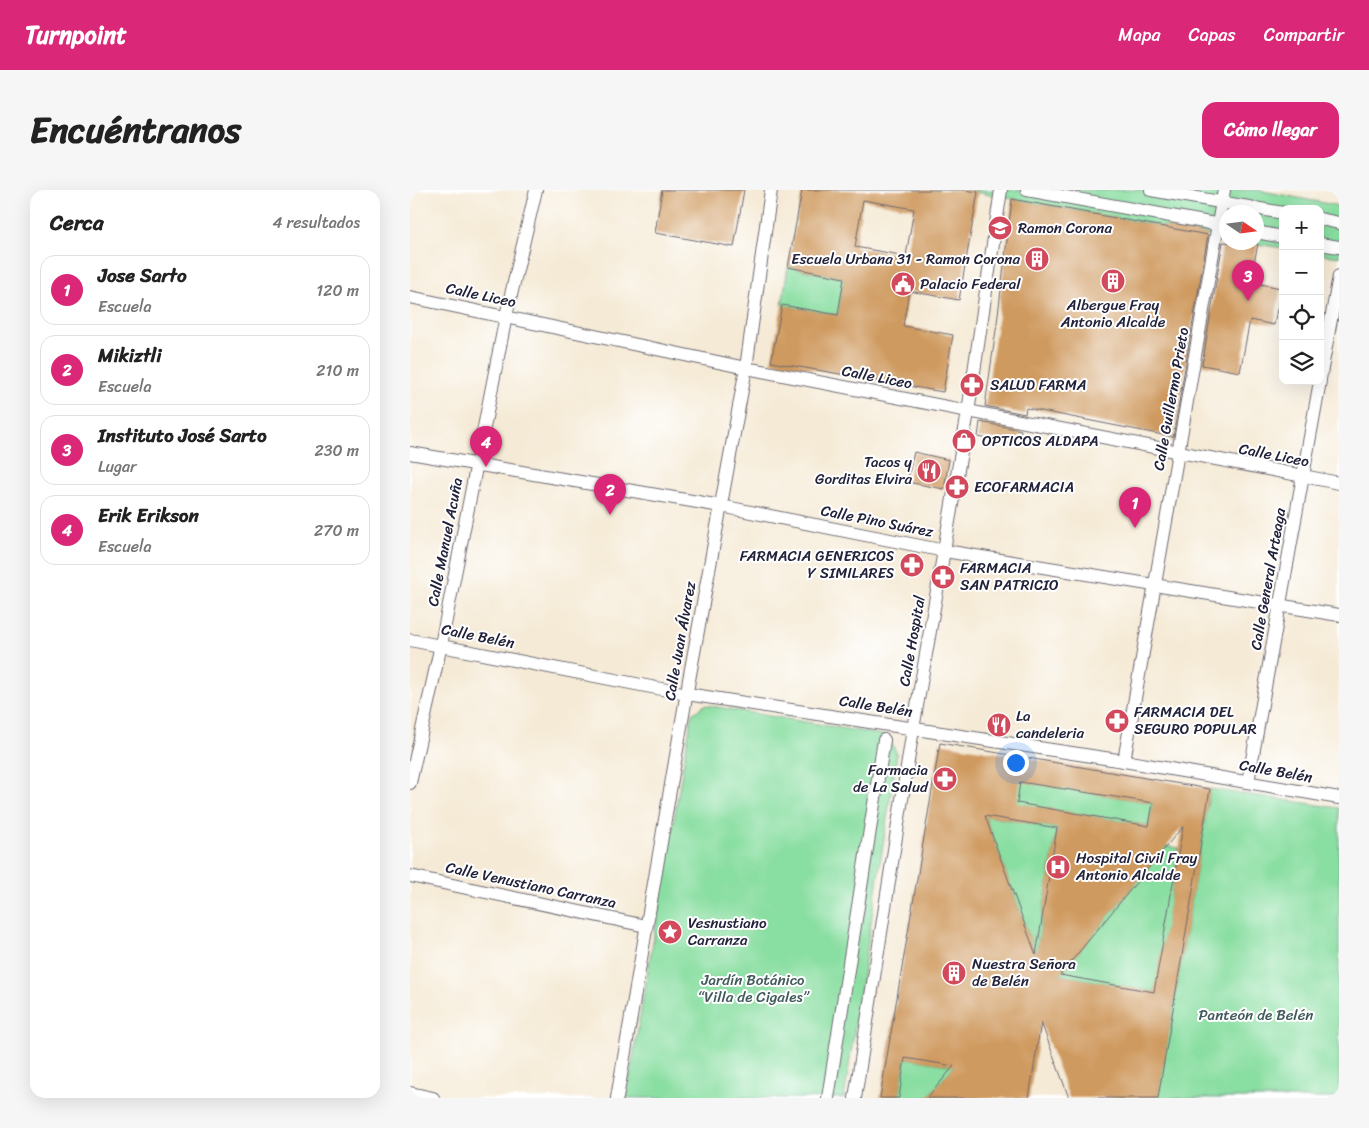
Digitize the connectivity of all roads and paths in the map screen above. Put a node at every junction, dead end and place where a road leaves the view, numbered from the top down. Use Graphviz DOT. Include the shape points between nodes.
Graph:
graph roads {
  1 [pos="536,190"];
  2 [pos="771,190"];
  3 [pos="1001,190"];
  4 [pos="1027,190"];
  5 [pos="1152,190"];
  6 [pos="1223,196"];
  7 [pos="1279,212"];
  8 [pos="1324,220"];
  9 [pos="1339,223"];
  10 [pos="1219,224"];
  11 [pos="1264,233"];
  12 [pos="1279,236"];
  13 [pos="1219,241"];
  14 [pos="1324,245"];
  15 [pos="1339,247"];
  16 [pos="1339,276"];
  17 [pos="410,297"];
  18 [pos="506,316"];
  19 [pos="1324,358"];
  20 [pos="746,368"];
  21 [pos="1319,385"];
  22 [pos="968,412"];
  23 [pos="410,453"];
  24 [pos="1178,453"];
  25 [pos="478,463"];
  26 [pos="1302,477"];
  27 [pos="1339,484"];
  28 [pos="721,506"];
  29 [pos="945,551"];
  30 [pos="1155,585"];
  31 [pos="1279,605"];
  32 [pos="1339,615"];
  33 [pos="410,640"];
  34 [pos="441,645"];
  35 [pos="687,694"];
  36 [pos="913,729"];
  37 [pos="884,740"];
  38 [pos="1124,761"];
  39 [pos="1248,782"];
  40 [pos="410,784"];
  41 [pos="1339,798"];
  42 [pos="410,876"];
  43 [pos="646,926"];
  44 [pos="410,1094"];
  45 [pos="433,1098"];
  46 [pos="617,1098"];
  47 [pos="828,1098"];
  48 [pos="855,1098"];
  1 -- 18 [label="street, Calle Manuel Acuña"];
  2 -- 20 [label="street, Calle Juan Álvarez"];
  3 -- 22 [label="street, Calle Hospital"];
  4 -- 10 [label="street"];
  5 -- 6 [label="street"];
  6 -- 7 [label="street"];
  8 -- 9 [label="street"];
  11 -- 12 [label="street"];
  13 -- 24 [label="street, Calle Guillermo Prieto"];
  14 -- 15 [label="street"];
  16 -- 19 [label="street, Calle General Arteaga"];
  17 -- 18 [label="street, Calle Liceo"];
  18 -- 20 [label="street, Calle Liceo"];
  18 -- 25 [label="street, Calle Manuel Acuña"];
  20 -- 22 [label="street, Calle Liceo"];
  20 -- 28 [label="street, Calle Juan Álvarez"];
  21 -- 26 [label="street, Calle General Arteaga"];
  22 -- 24 [label="street, Calle Liceo"];
  22 -- 29 [label="street, Calle Hospital"];
  23 -- 25 [label="street, Calle Pino Suárez"];
  24 -- 26 [label="street, Calle Liceo"];
  24 -- 30 [label="street, Calle Guillermo Prieto"];
  25 -- 28 [label="street, Calle Pino Suárez"];
  25 -- 34 [label="street, Calle Manuel Acuña"];
  26 -- 27 [label="street, Calle Liceo"];
  26 -- 31 [label="street, Calle General Arteaga"];
  28 -- 29 [label="street, Calle Pino Suárez"];
  28 -- 35 [label="street, Calle Juan Álvarez"];
  29 -- 30 [label="street, Calle Pino Suárez"];
  29 -- 36 [label="street, Calle Hospital"];
  30 -- 31 [label="street, Calle Pino Suárez"];
  30 -- 38 [label="street, Calle Guillermo Prieto"];
  31 -- 32 [label="street, Calle Pino Suárez"];
  31 -- 39 [label="street, Calle General Arteaga"];
  33 -- 34 [label="street, Calle Belén"];
  34 -- 35 [label="street, Calle Belén"];
  34 -- 40 [label="street, Calle Manuel Acuña"];
  35 -- 36 [label="street, Calle Belén"];
  35 -- 43 [label="street, Calle Juan Álvarez"];
  36 -- 38 [label="street, Calle Belén"];
  36 -- 48 [label="street, Calle Hospital"];
  37 -- 47 [label="street"];
  38 -- 39 [label="street, Calle Belén"];
  39 -- 41 [label="street, Calle Belén"];
  42 -- 43 [label="street, Calle Venustiano Carranza"];
  43 -- 46 [label="street, Calle Juan Álvarez"];
  44 -- 45 [label="street"];
}
